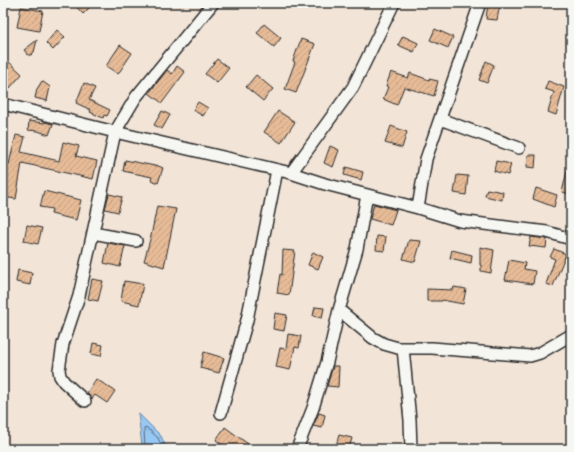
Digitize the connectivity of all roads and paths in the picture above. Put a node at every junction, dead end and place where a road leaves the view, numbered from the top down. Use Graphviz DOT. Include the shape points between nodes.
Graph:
graph roads {
  1 [pos="213,3"];
  2 [pos="394,3"];
  3 [pos="480,3"];
  4 [pos="3,104"];
  5 [pos="440,119"];
  6 [pos="115,132"];
  7 [pos="519,148"];
  8 [pos="277,170"];
  9 [pos="291,172"];
  10 [pos="366,195"];
  11 [pos="418,208"];
  12 [pos="93,233"];
  13 [pos="571,239"];
  14 [pos="136,241"];
  15 [pos="339,310"];
  16 [pos="571,335"];
  17 [pos="403,348"];
  18 [pos="85,401"];
  19 [pos="221,413"];
  20 [pos="297,449"];
  21 [pos="411,449"];
  1 -- 6 [label="street" via="136,97"];
  2 -- 9 [label="street" via="353,87"];
  3 -- 5 [label="street"];
  4 -- 6 [label="street"];
  5 -- 7 [label="street"];
  5 -- 11 [label="street" via="426,159"];
  6 -- 8 [label="street"];
  6 -- 12 [label="street"];
  8 -- 9 [label="street"];
  8 -- 19 [label="street" via="247,320"];
  9 -- 10 [label="street"];
  10 -- 11 [label="street"];
  10 -- 15 [label="street" via="357,249"];
  11 -- 13 [label="street" via="460,221 547,232"];
  12 -- 14 [label="street"];
  12 -- 18 [label="street" via="77,302 63,344 59,370 64,382"];
  15 -- 17 [label="street" via="373,338 384,344"];
  15 -- 20 [label="street" via="327,362"];
  16 -- 17 [label="street" via="530,356"];
  17 -- 21 [label="street"];
}
